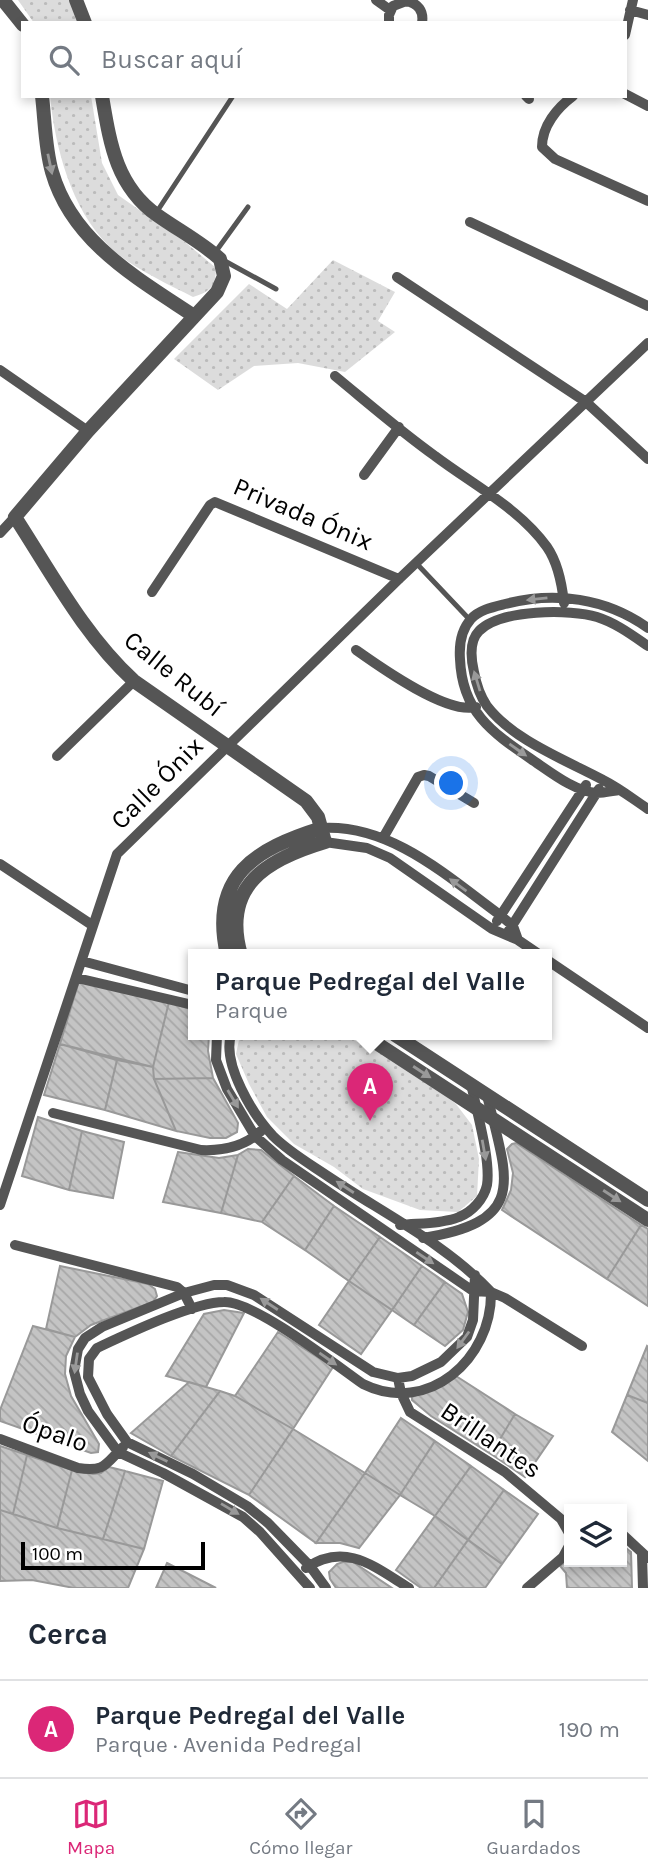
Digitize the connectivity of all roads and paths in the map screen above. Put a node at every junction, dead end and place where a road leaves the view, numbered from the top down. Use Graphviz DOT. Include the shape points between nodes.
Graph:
graph roads {
  1 [pos="3,0"];
  2 [pos="76,0"];
  3 [pos="376,0"];
  4 [pos="417,2"];
  5 [pos="632,5"];
  6 [pos="390,10"];
  7 [pos="648,15"];
  8 [pos="84,21"];
  9 [pos="389,21"];
  10 [pos="422,21"];
  11 [pos="21,22"];
  12 [pos="627,26"];
  13 [pos="627,95"];
  14 [pos="42,98"];
  15 [pos="102,98"];
  16 [pos="232,98"];
  17 [pos="571,98"];
  18 [pos="648,106"];
  19 [pos="648,201"];
  20 [pos="248,207"];
  21 [pos="156,214"];
  22 [pos="470,222"];
  23 [pos="217,256"];
  24 [pos="397,277"];
  25 [pos="276,289"];
  26 [pos="648,306"];
  27 [pos="194,316"];
  28 [pos="648,344"];
  29 [pos="0,370"];
  30 [pos="335,376"];
  31 [pos="586,402"];
  32 [pos="399,427"];
  33 [pos="88,431"];
  34 [pos="648,459"];
  35 [pos="363,475"];
  36 [pos="489,494"];
  37 [pos="15,517"];
  38 [pos="0,533"];
  39 [pos="416,563"];
  40 [pos="399,579"];
  41 [pos="152,592"];
  42 [pos="564,598"];
  43 [pos="565,612"];
  44 [pos="470,620"];
  45 [pos="648,628"];
  46 [pos="648,646"];
  47 [pos="356,650"];
  48 [pos="134,681"];
  49 [pos="485,703"];
  50 [pos="472,708"];
  51 [pos="226,747"];
  52 [pos="57,756"];
  53 [pos="592,775"];
  54 [pos="604,780"];
  55 [pos="584,789"];
  56 [pos="619,790"];
  57 [pos="597,793"];
  58 [pos="474,803"];
  59 [pos="648,809"];
  60 [pos="323,835"];
  61 [pos="383,838"];
  62 [pos="0,864"];
  63 [pos="500,915"];
  64 [pos="92,925"];
  65 [pos="513,926"];
  66 [pos="492,929"];
  67 [pos="505,936"];
  68 [pos="518,940"];
  69 [pos="226,949"];
  70 [pos="240,949"];
  71 [pos="531,949"];
  72 [pos="82,961"];
  73 [pos="552,963"];
  74 [pos="77,978"];
  75 [pos="188,990"];
  76 [pos="188,1004"];
  77 [pos="648,1028"];
  78 [pos="216,1040"];
  79 [pos="230,1040"];
  80 [pos="372,1040"];
  81 [pos="403,1040"];
  82 [pos="471,1083"];
  83 [pos="487,1095"];
  84 [pos="475,1106"];
  85 [pos="54,1113"];
  86 [pos="493,1119"];
  87 [pos="265,1126"];
  88 [pos="255,1136"];
  89 [pos="648,1200"];
  90 [pos="0,1205"];
  91 [pos="648,1220"];
  92 [pos="402,1224"];
  93 [pos="379,1227"];
  94 [pos="424,1238"];
  95 [pos="399,1240"];
  96 [pos="15,1245"];
  97 [pos="475,1275"];
  98 [pos="473,1291"];
  99 [pos="491,1292"];
  100 [pos="184,1293"];
  101 [pos="192,1309"];
  102 [pos="582,1346"];
  103 [pos="398,1378"];
  104 [pos="401,1394"];
  105 [pos="0,1438"];
  106 [pos="127,1443"];
  107 [pos="118,1452"];
  108 [pos="564,1524"];
  109 [pos="627,1539"];
  110 [pos="564,1555"];
  111 [pos="645,1556"];
  112 [pos="310,1566"];
  113 [pos="299,1574"];
  114 [pos="310,1588"];
  115 [pos="326,1588"];
  116 [pos="409,1588"];
  117 [pos="527,1588"];
  118 [pos="643,1588"];
  1 -- 11 [label="street"];
  2 -- 8 [label="street"];
  3 -- 6 [label="street"];
  4 -- 6 [label="street" via="401,1"];
  4 -- 10 [label="street"];
  5 -- 7 [label="street"];
  5 -- 12 [label="street"];
  6 -- 9 [label="street"];
  13 -- 18 [label="street"];
  14 -- 27 [label="street, one-way" via="52,174 73,215 114,263"];
  15 -- 21 [label="street" via="109,142 123,179"];
  16 -- 21 [label="lane"];
  17 -- 19 [label="street" via="546,126 542,147 555,159"];
  20 -- 23 [label="lane"];
  21 -- 23 [label="street"];
  22 -- 26 [label="street"];
  23 -- 25 [label="lane"];
  23 -- 27 [label="street" via="224,268 222,285"];
  24 -- 31 [label="street"];
  27 -- 33 [label="street"];
  28 -- 31 [label="street, Calle Ónix"];
  29 -- 33 [label="street"];
  30 -- 32 [label="street"];
  31 -- 34 [label="street"];
  31 -- 36 [label="street, Calle Ónix"];
  32 -- 35 [label="street"];
  32 -- 36 [label="street"];
  33 -- 37 [label="street"];
  36 -- 39 [label="street, Calle Ónix"];
  36 -- 42 [label="street" via="547,547"];
  37 -- 38 [label="street"];
  37 -- 48 [label="street, Calle Rubí" via="83,624"];
  39 -- 40 [label="street, Calle Ónix"];
  39 -- 44 [label="lane"];
  40 -- 41 [label="street, Privada Ónix" via="215,502"];
  40 -- 51 [label="street, Calle Ónix"];
  42 -- 43 [label="street"];
  42 -- 44 [label="street, one-way" via="508,604"];
  42 -- 45 [label="street" via="618,610"];
  43 -- 46 [label="street" via="611,622"];
  49 -- 43 [label="street, one-way" via="471,662 480,630 516,616"];
  44 -- 50 [label="street" via="459,651"];
  47 -- 50 [label="street" via="416,689"];
  48 -- 51 [label="street, Calle Rubí"];
  48 -- 52 [label="street"];
  49 -- 50 [label="street"];
  49 -- 53 [label="street" via="530,740"];
  50 -- 55 [label="street, one-way" via="500,737"];
  51 -- 60 [label="street, Calle Rubí" via="306,801"];
  51 -- 64 [label="street, Calle Ónix" via="117,854"];
  53 -- 54 [label="street"];
  53 -- 55 [label="street"];
  54 -- 56 [label="street"];
  54 -- 57 [label="street"];
  55 -- 57 [label="street"];
  55 -- 63 [label="street"];
  56 -- 57 [label="street"];
  56 -- 59 [label="street"];
  57 -- 65 [label="street"];
  58 -- 61 [label="street" via="424,775"];
  60 -- 61 [label="street" via="353,829"];
  60 -- 66 [label="street" via="390,859"];
  60 -- 69 [label="street" via="279,842 241,870 223,911"];
  60 -- 70 [label="street" via="253,878 241,902"];
  63 -- 61 [label="street, one-way"];
  62 -- 64 [label="street"];
  63 -- 65 [label="street"];
  63 -- 66 [label="street"];
  64 -- 72 [label="street, Calle Ónix"];
  65 -- 67 [label="street"];
  65 -- 68 [label="street"];
  66 -- 67 [label="street"];
  67 -- 68 [label="street"];
  68 -- 71 [label="street"];
  72 -- 74 [label="street, Calle Ónix"];
  72 -- 75 [label="street"];
  73 -- 77 [label="street"];
  74 -- 76 [label="street"];
  74 -- 90 [label="street, Calle Ónix"];
  78 -- 88 [label="street, one-way" via="218,1070"];
  79 -- 87 [label="street" via="232,1066"];
  80 -- 84 [label="street, one-way"];
  81 -- 82 [label="street"];
  82 -- 83 [label="street"];
  82 -- 84 [label="street"];
  83 -- 86 [label="street"];
  83 -- 89 [label="street"];
  84 -- 86 [label="street"];
  84 -- 92 [label="street, one-way" via="487,1177 481,1198 460,1217"];
  85 -- 88 [label="street" via="201,1150 231,1148"];
  86 -- 91 [label="street, one-way"];
  86 -- 94 [label="street" via="505,1185 499,1205 475,1225"];
  87 -- 88 [label="street"];
  92 -- 87 [label="street, one-way" via="293,1153"];
  88 -- 93 [label="street"];
  92 -- 93 [label="street"];
  92 -- 94 [label="street"];
  93 -- 95 [label="street"];
  94 -- 95 [label="street"];
  94 -- 97 [label="street"];
  95 -- 98 [label="street, one-way"];
  96 -- 100 [label="street" via="171,1285"];
  97 -- 98 [label="street"];
  97 -- 99 [label="street"];
  98 -- 99 [label="street"];
  98 -- 103 [label="street, one-way" via="473,1320 461,1344 427,1370"];
  99 -- 102 [label="street"];
  99 -- 104 [label="street" via="488,1321 472,1356 441,1382"];
  100 -- 101 [label="street"];
  103 -- 100 [label="street, one-way" via="373,1373 246,1290 214,1285"];
  100 -- 107 [label="street, one-way" via="102,1327 78,1349 74,1371 80,1394"];
  101 -- 104 [label="street, one-way" via="223,1301 245,1307 363,1384"];
  101 -- 106 [label="street" via="97,1348 89,1359 88,1377 96,1396"];
  103 -- 104 [label="street, Brillantes"];
  104 -- 108 [label="street, Brillantes" via="410,1412 505,1472"];
  105 -- 107 [label="street, Ópalo" via="91,1470 100,1469"];
  106 -- 107 [label="street, Ópalo"];
  112 -- 106 [label="street, one-way" via="247,1506"];
  107 -- 113 [label="street, one-way" via="243,1517"];
  109 -- 111 [label="street"];
  110 -- 117 [label="street"];
  111 -- 118 [label="street"];
  112 -- 113 [label="street"];
  112 -- 115 [label="street"];
  112 -- 116 [label="street" via="329,1555 359,1559"];
  113 -- 114 [label="street"];
}
